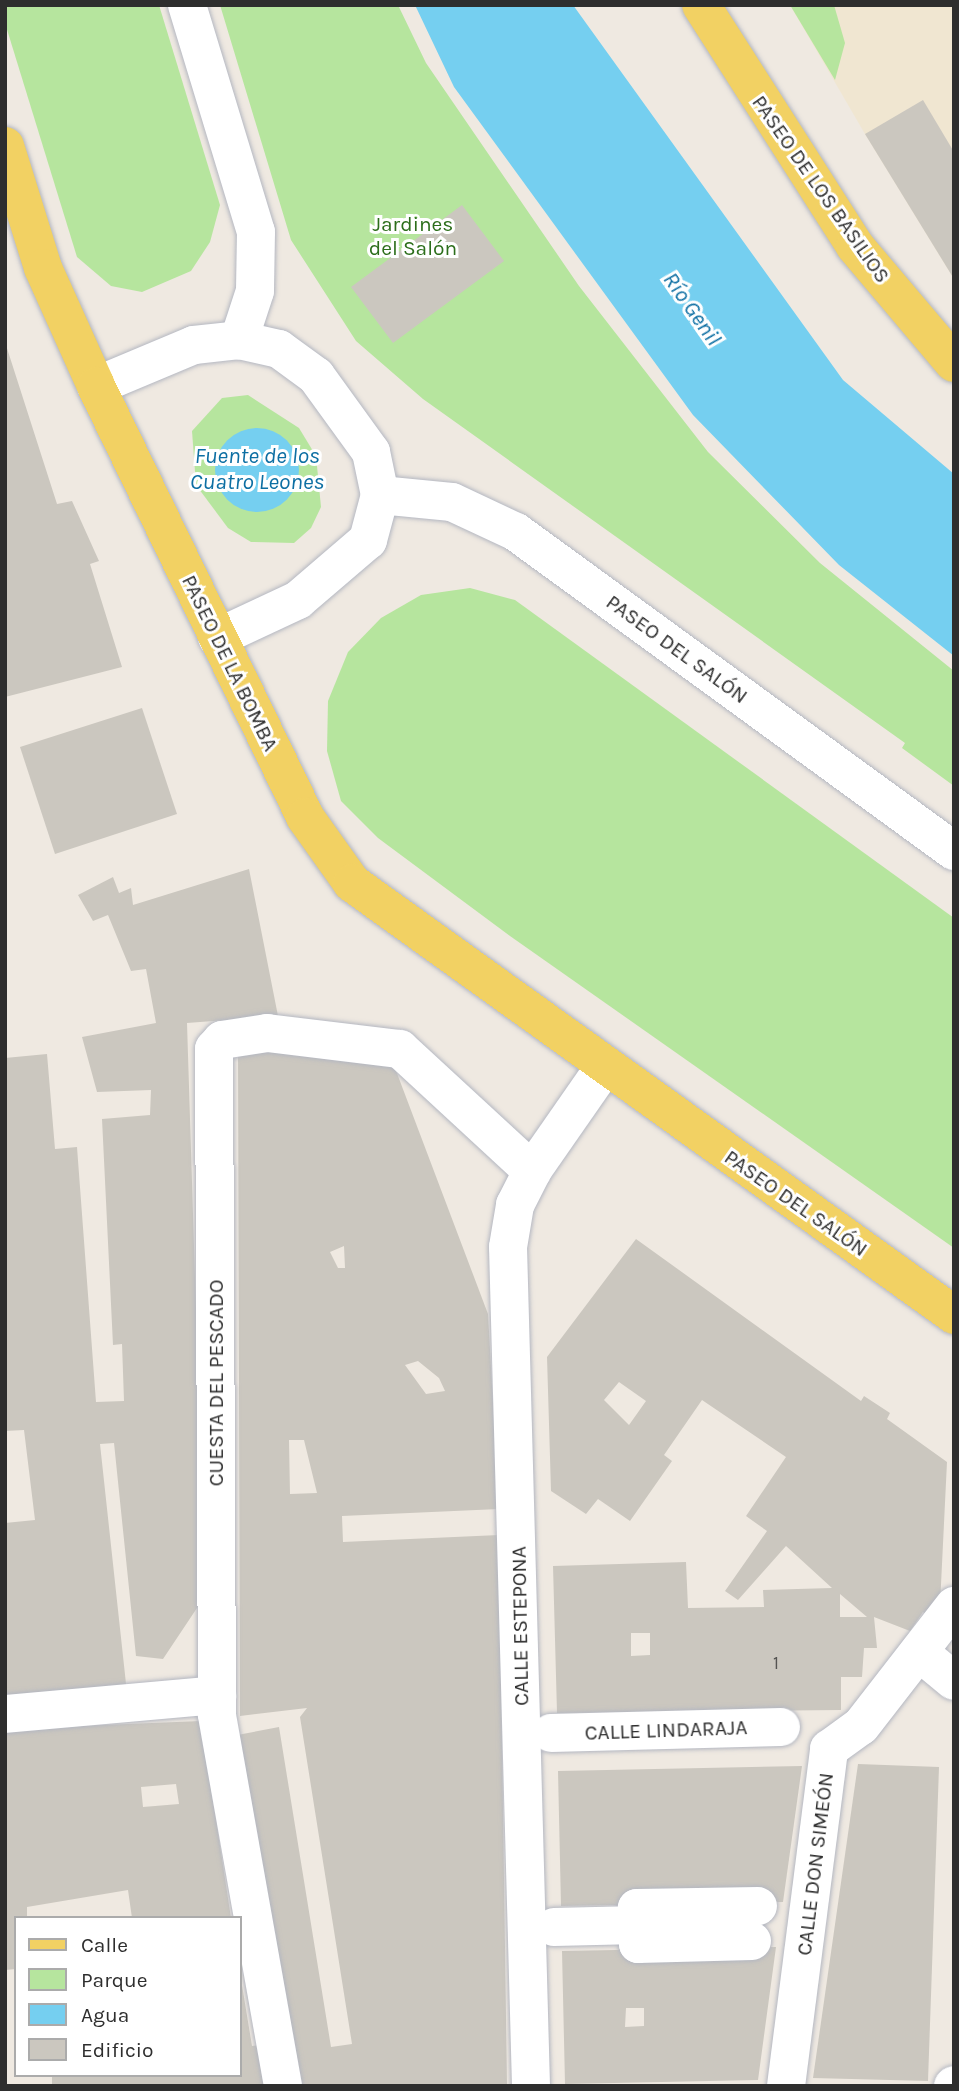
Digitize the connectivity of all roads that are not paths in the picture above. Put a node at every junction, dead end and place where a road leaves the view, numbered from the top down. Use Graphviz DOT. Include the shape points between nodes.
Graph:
graph roads {
  1 [pos="187,5"];
  2 [pos="701,5"];
  3 [pos="5,146"];
  4 [pos="239,340"];
  5 [pos="954,363"];
  6 [pos="96,386"];
  7 [pos="380,495"];
  8 [pos="217,638"];
  9 [pos="954,850"];
  10 [pos="605,1066"];
  11 [pos="533,1171"];
  12 [pos="954,1315"];
  13 [pos="954,1606"];
  14 [pos="919,1652"];
  15 [pos="954,1681"];
  16 [pos="217,1695"];
  17 [pos="5,1714"];
  18 [pos="781,1727"];
  19 [pos="551,1733"];
  20 [pos="755,1923"];
  21 [pos="554,1927"];
  22 [pos="283,2086"];
  23 [pos="531,2086"];
  24 [pos="786,2086"];
  1 -- 4 [label="street" via="256,232 255,290"];
  2 -- 5 [label="main road, PASEO DE LOS BASILIOS" via="855,246"];
  3 -- 6 [label="main road, PASEO DE LA BOMBA" via="43,268"];
  4 -- 6 [label="street" via="194,345"];
  4 -- 7 [label="street" via="279,349 316,376 371,452"];
  6 -- 8 [label="main road, PASEO DE LA BOMBA"];
  7 -- 8 [label="street" via="368,540 333,576"];
  7 -- 9 [label="street, PASEO DEL SALÓN" via="452,502 516,532"];
  8 -- 10 [label="main road, PASEO DE LA BOMBA" via="305,817 352,883"];
  10 -- 11 [label="street, CALLE ESTEPONA"];
  10 -- 12 [label="main road, PASEO DEL SALÓN"];
  11 -- 16 [label="street, CUESTA DEL PESCADO" via="400,1049 267,1033 222,1040 214,1049"];
  11 -- 23 [label="street, CALLE ESTEPONA" via="515,1205 508,1247"];
  13 -- 14 [label="street, CALLE DON SIMEÓN"];
  14 -- 15 [label="street"];
  14 -- 24 [label="street, CALLE DON SIMEÓN" via="861,1726 829,1749"];
  16 -- 17 [label="street"];
  16 -- 22 [label="street, CUESTA DEL PESCADO"];
  18 -- 19 [label="street, CALLE LINDARAJA"];
  20 -- 21 [label="street" via="637,1908 638,1925"];
}
